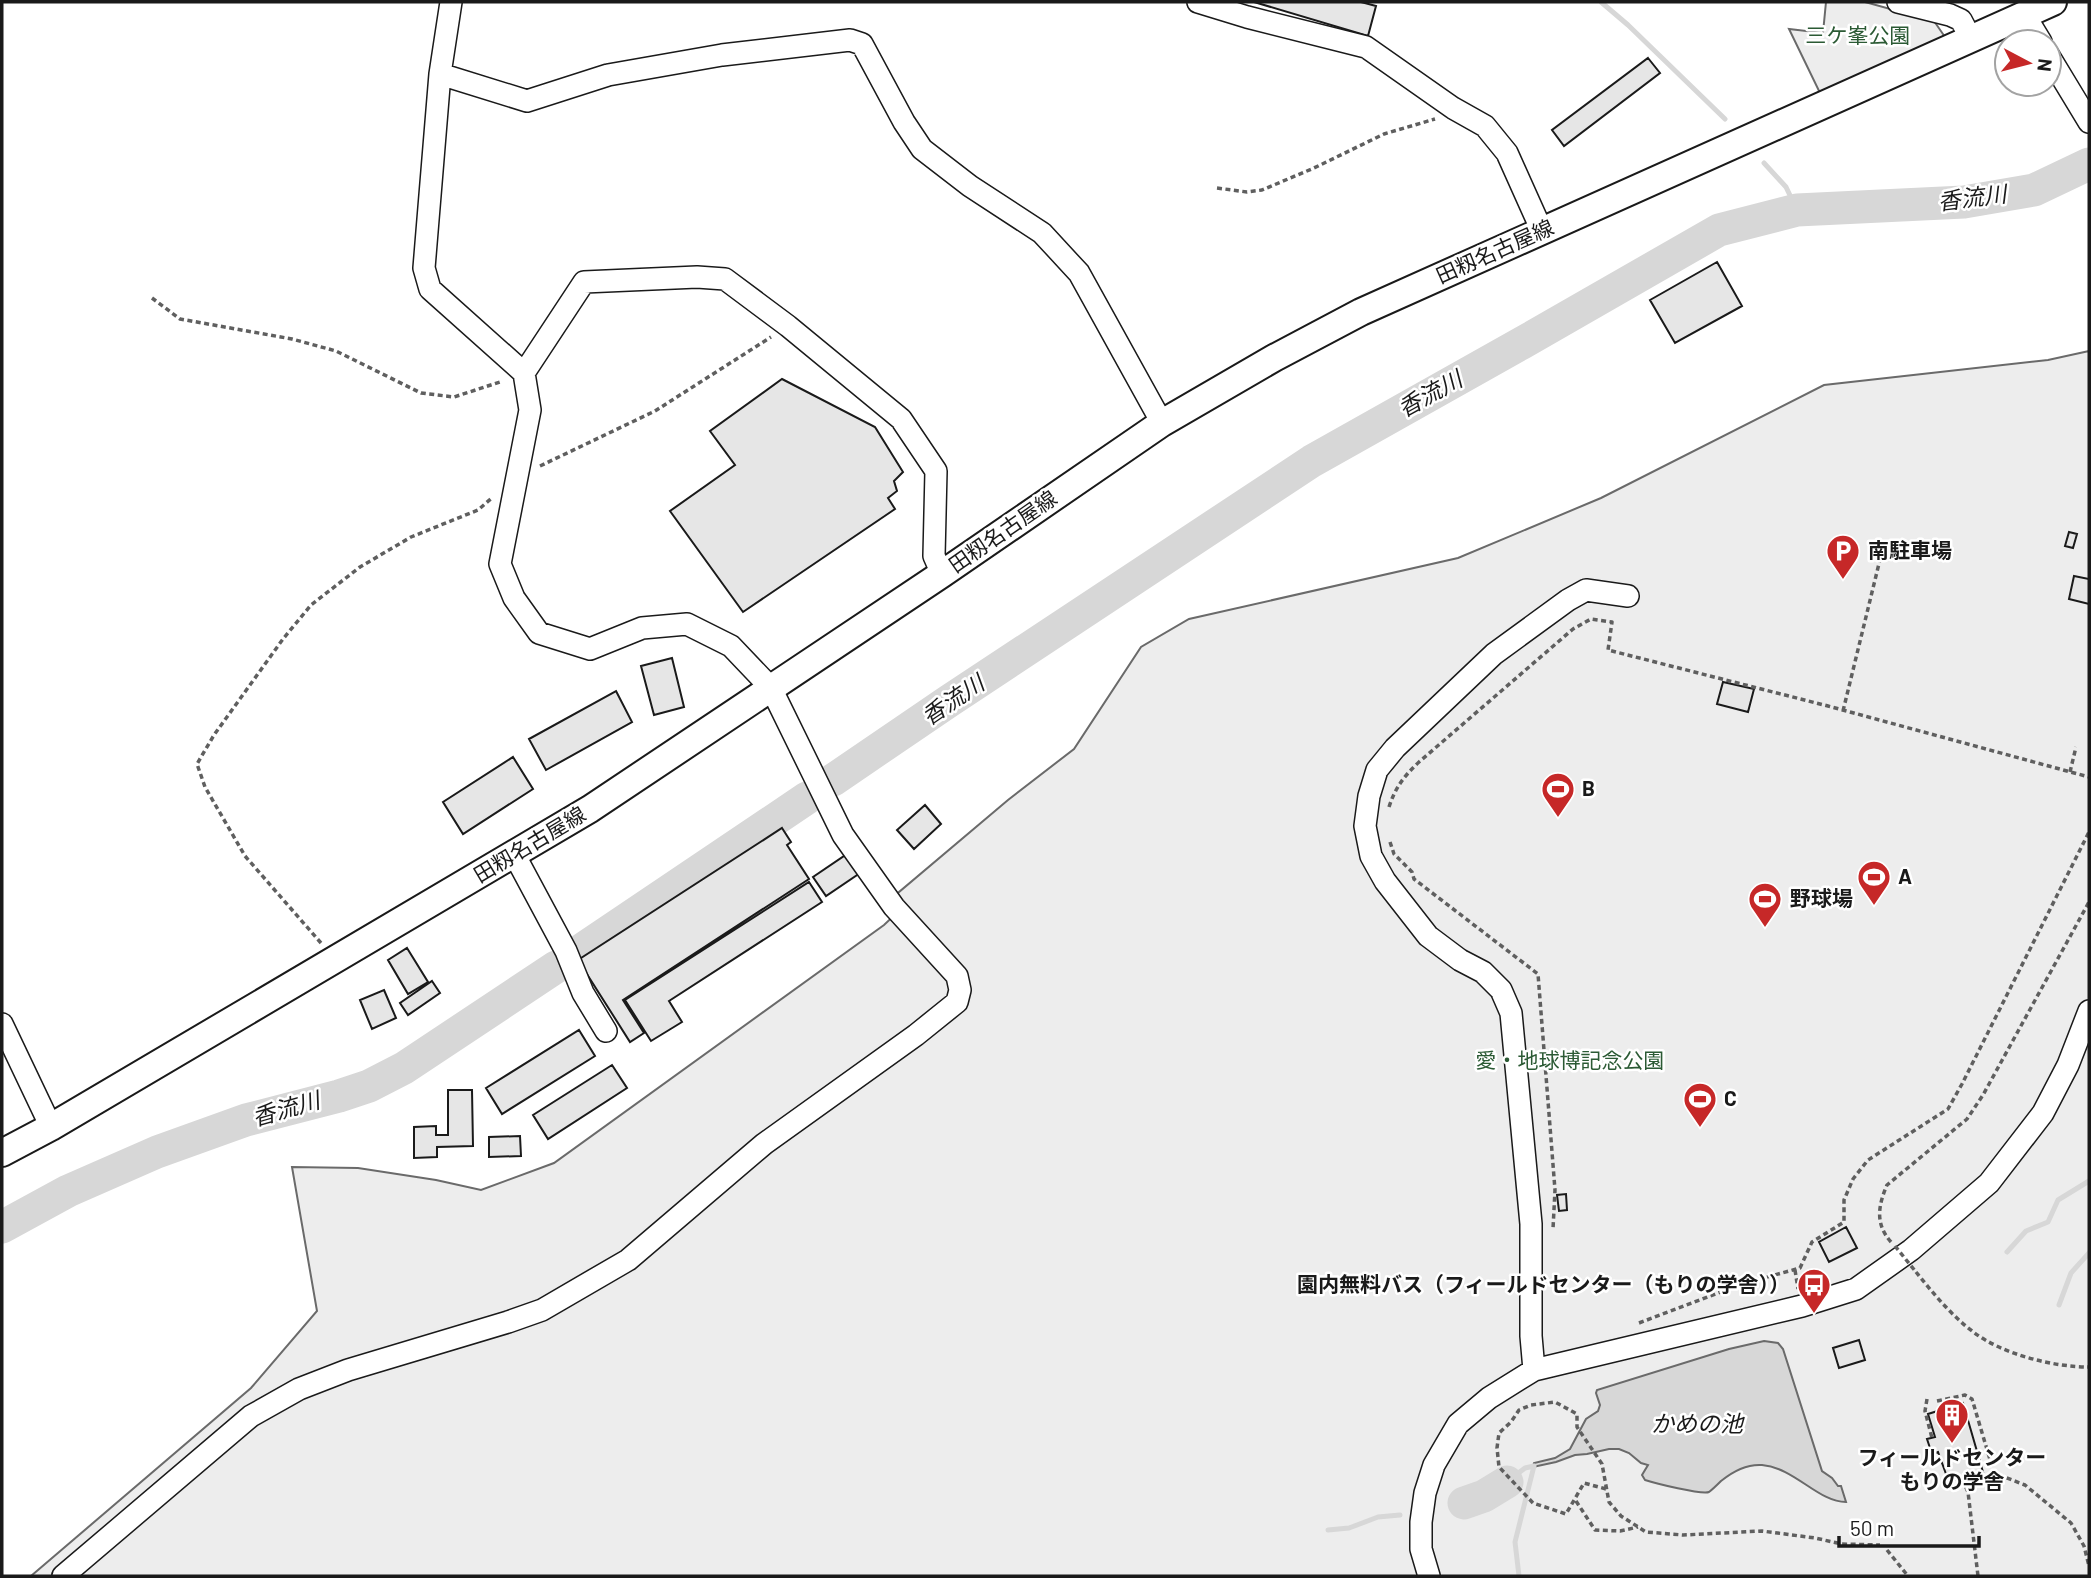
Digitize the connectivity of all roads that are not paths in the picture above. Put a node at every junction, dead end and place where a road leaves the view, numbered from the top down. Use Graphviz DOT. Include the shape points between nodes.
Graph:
graph roads {
  1 [pos="451,2"];
  2 [pos="1198,2"];
  3 [pos="1898,2"];
  4 [pos="2053,2"];
  5 [pos="2024,15"];
  6 [pos="2032,28"];
  7 [pos="1971,39"];
  8 [pos="440,74"];
  9 [pos="2063,79"];
  10 [pos="2089,122"];
  11 [pos="1542,231"];
  12 [pos="524,373"];
  13 [pos="1162,423"];
  14 [pos="942,574"];
  15 [pos="1628,596"];
  16 [pos="771,688"];
  17 [pos="514,854"];
  18 [pos="2089,1011"];
  19 [pos="2,1024"];
  20 [pos="606,1031"];
  21 [pos="51,1127"];
  22 [pos="2,1153"];
  23 [pos="1534,1370"];
  24 [pos="63,1576"];
  25 [pos="1429,1576"];
  1 -- 8 [label="street"];
  2 -- 11 [label="street" via="1366,47 1485,126 1507,153"];
  3 -- 7 [label="street" via="1961,20"];
  4 -- 5 [label="main road, 田籾名古屋線"];
  5 -- 6 [label="street"];
  5 -- 7 [label="main road, 田籾名古屋線"];
  7 -- 11 [label="main road, 田籾名古屋線"];
  8 -- 12 [label="street" via="424,268 430,289"];
  8 -- 13 [label="street" via="527,101 608,75 697,59 850,40 862,44 922,149 1042,233 1079,273"];
  9 -- 10 [label="street"];
  11 -- 13 [label="main road, 田籾名古屋線" via="1361,312"];
  12 -- 14 [label="street" via="584,282 725,279 901,419 936,471 934,556"];
  12 -- 16 [label="street" via="530,410 500,564 514,598 538,633 590,649 642,628 687,624 731,646"];
  13 -- 14 [label="main road, 田籾名古屋線"];
  14 -- 16 [label="main road, 田籾名古屋線"];
  15 -- 23 [label="street" via="1587,590 1494,654 1395,748 1377,769 1368,796 1365,826 1371,856 1385,881 1428,936 1483,972 1501,990 1511,1013 1531,1224"];
  16 -- 17 [label="main road, 田籾名古屋線"];
  16 -- 24 [label="street" via="843,835 894,907 957,976 957,1002 764,1144 628,1260 542,1310 348,1370 251,1416"];
  17 -- 20 [label="street"];
  17 -- 21 [label="main road, 田籾名古屋線"];
  18 -- 23 [label="street" via="2043,1113 1989,1183 1911,1250 1856,1289"];
  19 -- 21 [label="street"];
  21 -- 22 [label="main road, 田籾名古屋線"];
  23 -- 25 [label="street" via="1458,1424 1434,1465 1424,1493 1421,1522 1421,1549"];
}
